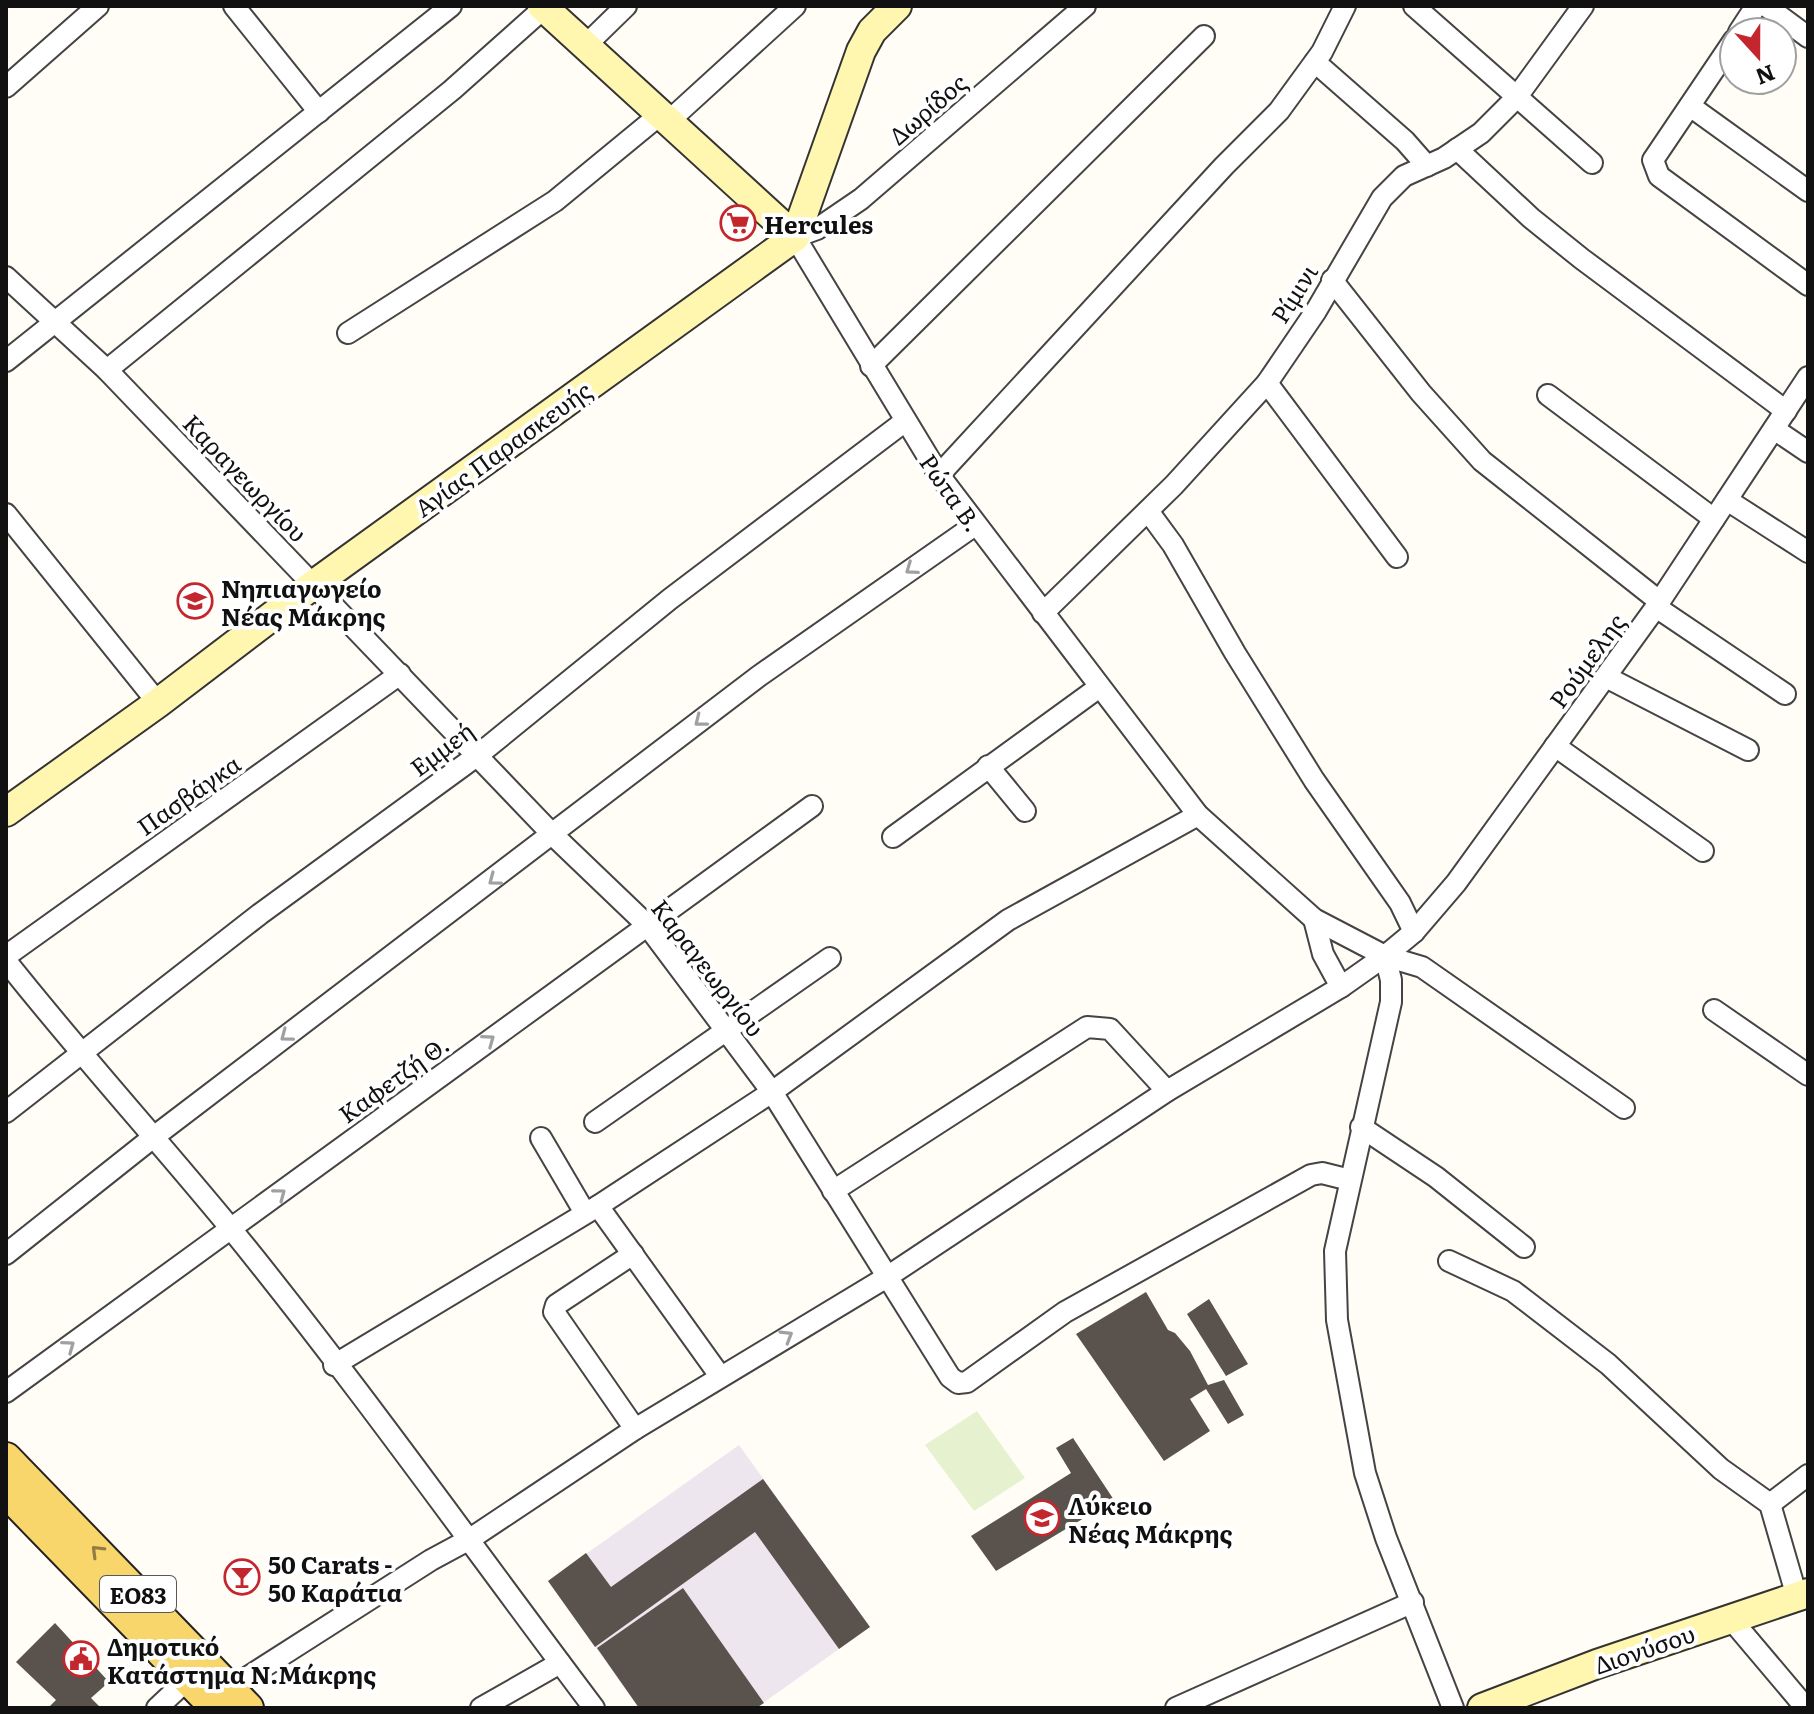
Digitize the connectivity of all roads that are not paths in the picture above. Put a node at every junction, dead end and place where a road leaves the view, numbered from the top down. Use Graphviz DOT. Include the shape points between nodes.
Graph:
graph roads {
  1 [pos="98,6"];
  2 [pos="234,6"];
  3 [pos="451,6"];
  4 [pos="626,6"];
  5 [pos="795,6"];
  6 [pos="897,6"];
  7 [pos="1085,6"];
  8 [pos="1345,6"];
  9 [pos="1414,6"];
  10 [pos="1583,6"];
  11 [pos="1766,6"];
  12 [pos="543,7"];
  13 [pos="1204,36"];
  14 [pos="1808,37"];
  15 [pos="586,45"];
  16 [pos="1315,62"];
  17 [pos="1718,64"];
  18 [pos="6,87"];
  19 [pos="1516,98"];
  20 [pos="1690,106"];
  21 [pos="319,112"];
  22 [pos="666,117"];
  23 [pos="1457,149"];
  24 [pos="1592,163"];
  25 [pos="1427,166"];
  26 [pos="1808,191"];
  27 [pos="795,237"];
  28 [pos="6,277"];
  29 [pos="1332,280"];
  30 [pos="1808,285"];
  31 [pos="56,320"];
  32 [pos="348,333"];
  33 [pos="6,361"];
  34 [pos="871,366"];
  35 [pos="107,370"];
  36 [pos="1808,377"];
  37 [pos="1267,383"];
  38 [pos="1548,395"];
  39 [pos="1786,411"];
  40 [pos="904,422"];
  41 [pos="1774,429"];
  42 [pos="1808,452"];
  43 [pos="939,475"];
  44 [pos="1727,500"];
  45 [pos="1148,511"];
  46 [pos="6,514"];
  47 [pos="1714,519"];
  48 [pos="975,525"];
  49 [pos="1808,552"];
  50 [pos="1397,557"];
  51 [pos="313,585"];
  52 [pos="1658,604"];
  53 [pos="1043,613"];
  54 [pos="400,674"];
  55 [pos="1606,677"];
  56 [pos="1098,688"];
  57 [pos="1785,694"];
  58 [pos="158,703"];
  59 [pos="1555,746"];
  60 [pos="1748,750"];
  61 [pos="478,755"];
  62 [pos="988,766"];
  63 [pos="812,806"];
  64 [pos="1025,811"];
  65 [pos="6,812"];
  66 [pos="1198,815"];
  67 [pos="553,835"];
  68 [pos="893,837"];
  69 [pos="1703,851"];
  70 [pos="1314,919"];
  71 [pos="647,925"];
  72 [pos="1414,932"];
  73 [pos="1385,956"];
  74 [pos="6,958"];
  75 [pos="830,958"];
  76 [pos="1341,987"];
  77 [pos="1714,1010"];
  78 [pos="725,1030"];
  79 [pos="79,1052"];
  80 [pos="1808,1075"];
  81 [pos="1167,1091"];
  82 [pos="772,1092"];
  83 [pos="1624,1108"];
  84 [pos="6,1112"];
  85 [pos="595,1122"];
  86 [pos="1361,1127"];
  87 [pos="541,1138"];
  88 [pos="151,1139"];
  89 [pos="1350,1180"];
  90 [pos="833,1191"];
  91 [pos="592,1210"];
  92 [pos="231,1230"];
  93 [pos="1524,1247"];
  94 [pos="6,1254"];
  95 [pos="633,1254"];
  96 [pos="1449,1261"];
  97 [pos="887,1277"];
  98 [pos="334,1365"];
  99 [pos="720,1376"];
  100 [pos="6,1392"];
  101 [pos="635,1429"];
  102 [pos="6,1458"];
  103 [pos="1808,1475"];
  104 [pos="6,1492"];
  105 [pos="1770,1504"];
  106 [pos="470,1539"];
  107 [pos="1802,1595"];
  108 [pos="1413,1602"];
  109 [pos="1730,1618"];
  110 [pos="560,1663"];
  111 [pos="188,1679"];
  112 [pos="231,1702"];
  113 [pos="157,1708"];
  114 [pos="481,1708"];
  115 [pos="594,1708"];
  116 [pos="1176,1708"];
  117 [pos="1453,1708"];
  118 [pos="1482,1708"];
  119 [pos="1806,1708"];
  1 -- 18 [label="street"];
  2 -- 21 [label="street"];
  3 -- 21 [label="street"];
  4 -- 15 [label="street"];
  5 -- 22 [label="street"];
  6 -- 27 [label="street" via="861,51"];
  7 -- 27 [label="street, Δωρίδος" via="861,199 817,229"];
  8 -- 16 [label="street"];
  9 -- 19 [label="street"];
  10 -- 19 [label="street, Ρίμινι"];
  11 -- 14 [label="street"];
  12 -- 15 [label="street, Ρώτα Β."];
  12 -- 35 [label="street" via="452,90"];
  13 -- 34 [label="street"];
  15 -- 22 [label="street, Ρώτα Β."];
  16 -- 25 [label="street"];
  16 -- 43 [label="street" via="1279,111"];
  17 -- 20 [label="street"];
  19 -- 23 [label="street, Ρίμινι"];
  19 -- 24 [label="street"];
  20 -- 26 [label="street"];
  20 -- 30 [label="street" via="1653,160 1659,176"];
  21 -- 31 [label="street"];
  22 -- 27 [label="street, Ρώτα Β."];
  22 -- 32 [label="street" via="555,201"];
  23 -- 25 [label="street, Ρίμινι"];
  23 -- 39 [label="street" via="1582,259"];
  25 -- 29 [label="street, Ρίμινι" via="1404,176 1382,198"];
  27 -- 34 [label="street, Ρώτα Β."];
  27 -- 51 [label="street, Αγίας Παρασκευής"];
  28 -- 31 [label="street, Καραγεωργίου"];
  29 -- 37 [label="street, Ρίμινι"];
  29 -- 52 [label="street" via="1482,461"];
  31 -- 33 [label="street"];
  31 -- 35 [label="street, Καραγεωργίου"];
  34 -- 40 [label="street, Ρώτα Β."];
  35 -- 51 [label="street, Καραγεωργίου"];
  36 -- 39 [label="street, Ρούμελης"];
  37 -- 45 [label="street, Ρίμινι"];
  37 -- 50 [label="street"];
  38 -- 47 [label="street"];
  39 -- 41 [label="street, Ρούμελης"];
  40 -- 43 [label="street, Ρώτα Β."];
  40 -- 61 [label="street, Εμμεή" via="670,599"];
  41 -- 42 [label="street"];
  41 -- 44 [label="street, Ρούμελης"];
  43 -- 48 [label="street, Ρώτα Β."];
  44 -- 47 [label="street, Ρούμελης"];
  44 -- 49 [label="street"];
  45 -- 53 [label="street, Ρίμινι"];
  45 -- 72 [label="street"];
  46 -- 58 [label="street"];
  47 -- 52 [label="street, Ρούμελης"];
  48 -- 53 [label="street, Ρώτα Β."];
  48 -- 67 [label="street, one-way" via="759,676"];
  51 -- 54 [label="street, Καραγεωργίου"];
  51 -- 58 [label="street, Αγίας Παρασκευής"];
  52 -- 55 [label="street, Ρούμελης"];
  52 -- 57 [label="street"];
  53 -- 56 [label="street, Ρώτα Β."];
  54 -- 61 [label="street, Καραγεωργίου"];
  54 -- 74 [label="street, Πασβάγκα"];
  55 -- 59 [label="street, Ρούμελης"];
  55 -- 60 [label="street"];
  56 -- 62 [label="street"];
  56 -- 66 [label="street, Ρώτα Β."];
  58 -- 65 [label="street, Αγίας Παρασκευής"];
  59 -- 69 [label="street"];
  59 -- 72 [label="street, Ρούμελης"];
  61 -- 67 [label="street, Καραγεωργίου"];
  61 -- 79 [label="street, Εμμεή"];
  62 -- 64 [label="street"];
  62 -- 68 [label="street"];
  63 -- 71 [label="street, Καφετζή Θ."];
  66 -- 70 [label="street, Ρώτα Β."];
  66 -- 82 [label="street" via="1008,920"];
  67 -- 71 [label="street, Καραγεωργίου"];
  67 -- 88 [label="street, one-way"];
  70 -- 73 [label="street, Ρώτα Β."];
  70 -- 76 [label="street" via="1323,954"];
  71 -- 78 [label="street, Καραγεωργίου"];
  92 -- 71 [label="street, Καφετζή Θ., one-way"];
  72 -- 73 [label="street, Ρούμελης"];
  73 -- 76 [label="street, Ρούμελης"];
  73 -- 83 [label="street, Ρώτα Β." via="1422,967"];
  73 -- 86 [label="street" via="1391,1002"];
  74 -- 79 [label="street"];
  75 -- 78 [label="street"];
  76 -- 81 [label="street, Ρούμελης"];
  77 -- 80 [label="street"];
  78 -- 82 [label="street, Καραγεωργίου"];
  78 -- 85 [label="street"];
  79 -- 84 [label="street, Εμμεή"];
  79 -- 88 [label="street"];
  81 -- 90 [label="street" via="1110,1029 1087,1027"];
  81 -- 97 [label="street, Ρούμελης"];
  82 -- 90 [label="street, Καραγεωργίου"];
  82 -- 91 [label="street"];
  86 -- 89 [label="street"];
  86 -- 93 [label="street" via="1436,1177"];
  87 -- 91 [label="street"];
  88 -- 92 [label="street"];
  88 -- 94 [label="street"];
  89 -- 97 [label="street, Καραγεωργίου" via="1311,1175 1065,1312 967,1382 950,1377"];
  89 -- 108 [label="street" via="1335,1251 1337,1320 1365,1473"];
  90 -- 97 [label="street, Καραγεωργίου"];
  91 -- 95 [label="street"];
  91 -- 98 [label="street"];
  92 -- 98 [label="street"];
  100 -- 92 [label="street, Καφετζή Θ., one-way"];
  95 -- 99 [label="street"];
  95 -- 101 [label="street" via="556,1305 554,1312"];
  96 -- 105 [label="street" via="1513,1291 1608,1364 1721,1469"];
  99 -- 97 [label="street, Ρούμελης, one-way"];
  98 -- 106 [label="street"];
  99 -- 101 [label="street, Ρούμελης"];
  101 -- 106 [label="street, Ρούμελης"];
  112 -- 102 [label="main road, ΕΟ83, one-way"];
  103 -- 105 [label="street"];
  104 -- 111 [label="main road, ΕΟ83"];
  105 -- 107 [label="street"];
  106 -- 110 [label="street"];
  106 -- 112 [label="street, Ρούμελης" via="431,1560"];
  107 -- 109 [label="street, Διονύσου"];
  108 -- 116 [label="street"];
  108 -- 117 [label="street"];
  109 -- 118 [label="street, Διονύσου"];
  109 -- 119 [label="street"];
  110 -- 114 [label="street"];
  110 -- 115 [label="street"];
  111 -- 112 [label="main road, ΕΟ83"];
  111 -- 113 [label="street"];
}
